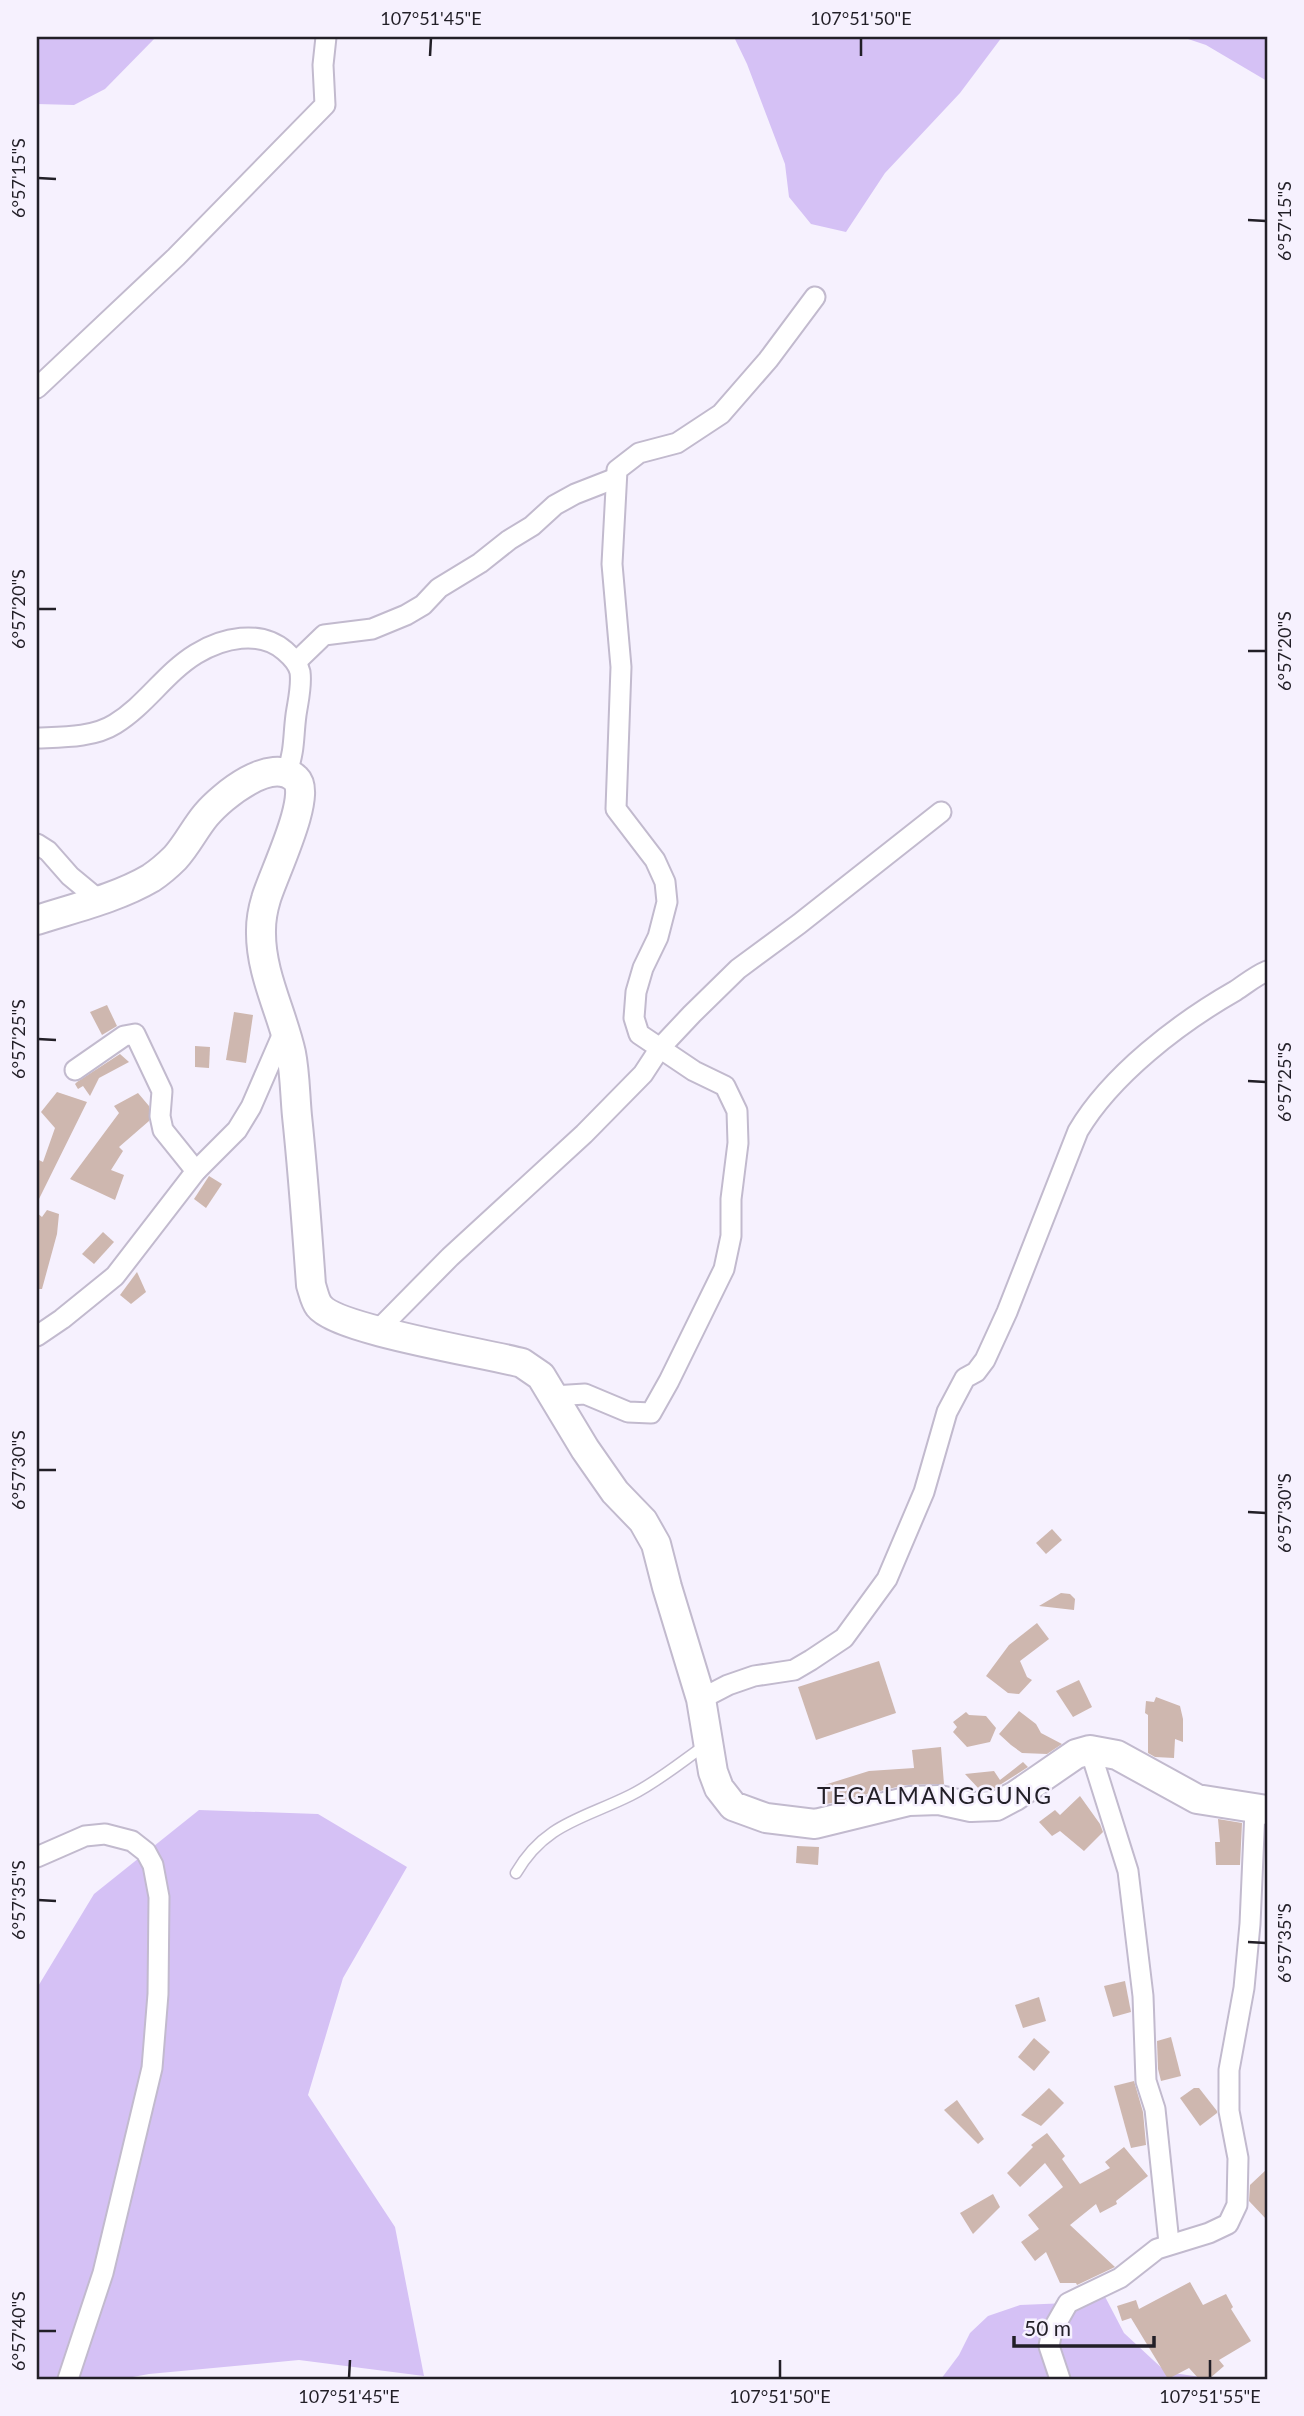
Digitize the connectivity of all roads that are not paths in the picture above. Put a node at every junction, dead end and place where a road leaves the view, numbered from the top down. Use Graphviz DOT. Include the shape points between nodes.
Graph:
graph roads {
  1 [pos="326,37"];
  2 [pos="816,297"];
  3 [pos="37,388"];
  4 [pos="617,478"];
  5 [pos="296,662"];
  6 [pos="37,738"];
  7 [pos="287,772"];
  8 [pos="941,812"];
  9 [pos="37,844"];
  10 [pos="99,900"];
  11 [pos="37,920"];
  12 [pos="1267,971"];
  13 [pos="284,1031"];
  14 [pos="660,1048"];
  15 [pos="75,1070"];
  16 [pos="196,1171"];
  17 [pos="377,1331"];
  18 [pos="37,1336"];
  19 [pos="553,1396"];
  20 [pos="701,1699"];
  21 [pos="707,1743"];
  22 [pos="1090,1750"];
  23 [pos="1261,1810"];
  24 [pos="37,1857"];
  25 [pos="516,1873"];
  26 [pos="1169,2244"];
  27 [pos="68,2379"];
  28 [pos="1060,2379"];
  1 -- 3 [label="street" via="325,105 176,257"];
  2 -- 4 [label="street" via="721,414 677,443 639,453 617,470"];
  4 -- 5 [label="street" via="555,505 406,615 372,629 324,635"];
  4 -- 14 [label="street" via="612,564 621,667 616,809 665,882 664,919 636,992 635,1018 639,1034"];
  5 -- 6 [label="street" via="277,644 263,639 220,642 179,665 114,725 90,733"];
  5 -- 7 [label="street" via="300,695 295,750"];
  7 -- 10 [label="street" via="268,773 229,793 162,870"];
  7 -- 13 [label="street" via="300,784 301,794 261,923 261,946"];
  8 -- 14 [label="street" via="738,969"];
  9 -- 10 [label="street"];
  10 -- 11 [label="street"];
  12 -- 20 [label="street" via="1213,1003 1144,1056 1089,1112 985,1360 965,1378 947,1412 924,1492 887,1579 844,1639 794,1670 754,1676"];
  13 -- 16 [label="street" via="237,1130"];
  13 -- 17 [label="street" via="291,1053 311,1285 319,1306 333,1317"];
  14 -- 17 [label="street" via="643,1074 584,1134"];
  14 -- 19 [label="street" via="725,1086 737,1111 731,1236 724,1269 651,1413 628,1412 585,1394"];
  15 -- 16 [label="street" via="124,1036 135,1034 162,1091 163,1130"];
  16 -- 18 [label="street" via="115,1276"];
  17 -- 19 [label="street" via="522,1363 541,1376"];
  19 -- 20 [label="street" via="615,1492 643,1521 656,1544"];
  20 -- 21 [label="street"];
  21 -- 22 [label="street" via="719,1788 733,1806 766,1818 815,1824 909,1801 996,1806 1076,1754"];
  21 -- 25 [label="lane" via="633,1794 554,1830 528,1853"];
  22 -- 23 [label="street" via="1117,1755 1197,1799"];
  22 -- 26 [label="street" via="1128,1871 1143,1996 1146,2081 1155,2109"];
  23 -- 26 [label="street" via="1244,1988 1229,2070 1229,2111 1238,2158 1237,2205 1228,2224"];
  24 -- 27 [label="street" via="85,1836 105,1834 132,1841 153,1864 159,1897 152,2068 103,2273"];
  26 -- 28 [label="street" via="1120,2278 1068,2303 1049,2346"];
}
